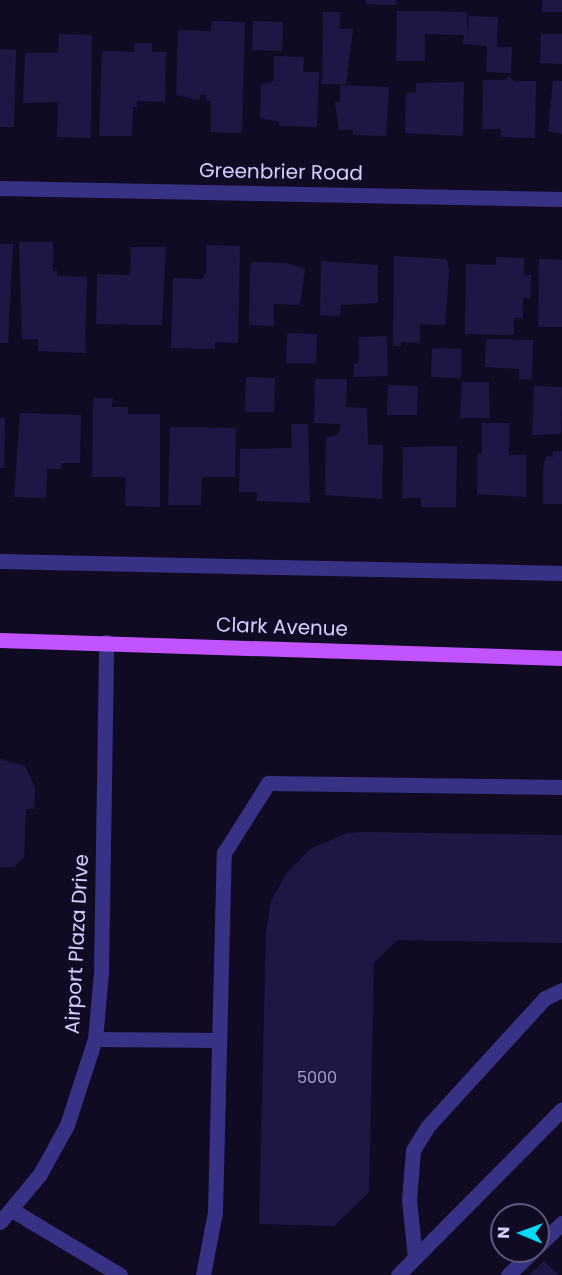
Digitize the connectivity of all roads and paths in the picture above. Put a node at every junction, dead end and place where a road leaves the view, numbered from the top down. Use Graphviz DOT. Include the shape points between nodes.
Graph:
graph roads {
  1 [pos="0,188"];
  2 [pos="562,199"];
  3 [pos="0,561"];
  4 [pos="562,573"];
  5 [pos="0,640"];
  6 [pos="106,642"];
  7 [pos="562,658"];
  8 [pos="562,787"];
  9 [pos="562,990"];
  10 [pos="95,1039"];
  11 [pos="219,1040"];
  12 [pos="562,1109"];
  13 [pos="12,1210"];
  14 [pos="0,1222"];
  15 [pos="562,1223"];
  16 [pos="550,1234"];
  17 [pos="415,1257"];
  18 [pos="520,1263"];
  19 [pos="120,1275"];
  20 [pos="203,1275"];
  21 [pos="398,1275"];
  22 [pos="508,1275"];
  1 -- 2 [label="street, Greenbrier Road"];
  3 -- 4 [label="street"];
  5 -- 6 [label="main road, Clark Avenue"];
  6 -- 7 [label="main road, Clark Avenue"];
  6 -- 10 [label="street, Airport Plaza Drive" via="101,973"];
  8 -- 11 [label="street" via="268,783 224,853"];
  9 -- 17 [label="street" via="545,998 428,1126 413,1150 409,1200"];
  10 -- 11 [label="street"];
  10 -- 13 [label="street, Airport Plaza Drive" via="67,1125 40,1174"];
  11 -- 20 [label="street" via="215,1212"];
  12 -- 17 [label="street"];
  13 -- 14 [label="street, Airport Plaza Drive"];
  13 -- 19 [label="street"];
  15 -- 16 [label="street"];
  17 -- 21 [label="street"];
  18 -- 22 [label="street"];
}
